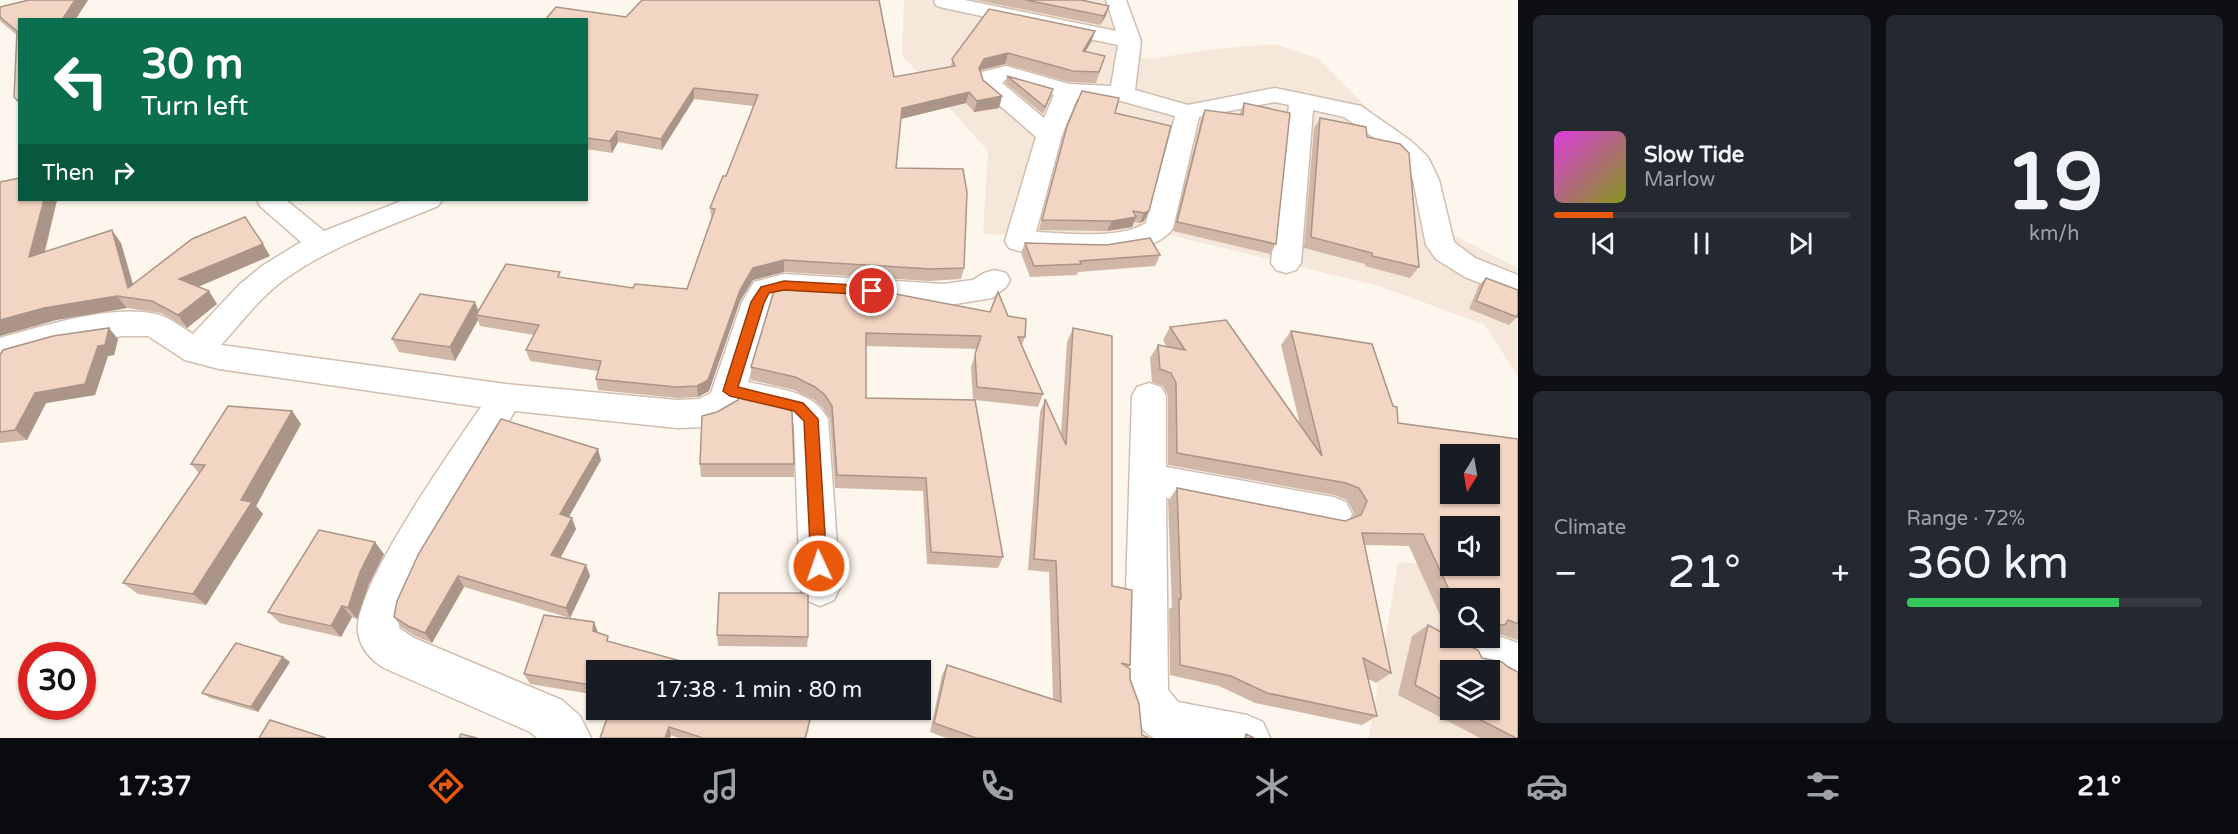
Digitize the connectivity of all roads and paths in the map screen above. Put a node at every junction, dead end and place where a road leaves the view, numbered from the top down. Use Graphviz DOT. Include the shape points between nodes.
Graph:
graph roads {
  1 [pos="1116,0"];
  2 [pos="944,2"];
  3 [pos="1130,40"];
  4 [pos="1068,91"];
  5 [pos="1122,94"];
  6 [pos="1302,99"];
  7 [pos="1188,112"];
  8 [pos="1049,135"];
  9 [pos="271,201"];
  10 [pos="425,201"];
  11 [pos="320,243"];
  12 [pos="1286,263"];
  13 [pos="995,280"];
  14 [pos="1518,287"];
  15 [pos="0,350"];
  16 [pos="196,351"];
  17 [pos="730,391"];
  18 [pos="1149,396"];
  19 [pos="506,398"];
  20 [pos="1148,478"];
  21 [pos="1333,514"];
  22 [pos="820,587"];
  23 [pos="568,738"];
  24 [pos="1247,738"];
  1 -- 3 [label="street"];
  2 -- 3 [label="street"];
  3 -- 5 [label="street"];
  4 -- 5 [label="street"];
  4 -- 8 [label="street"];
  4 -- 8 [label="street" via="1006,73 995,74 989,80 990,85"];
  5 -- 7 [label="street"];
  6 -- 7 [label="street" via="1275,95"];
  6 -- 12 [label="street"];
  6 -- 14 [label="street" via="1352,111 1402,146 1423,168 1440,245 1445,252"];
  7 -- 8 [label="street" via="1159,228 1153,235 1131,242 1019,241"];
  9 -- 11 [label="street"];
  10 -- 11 [label="street"];
  11 -- 16 [label="street" via="250,292"];
  13 -- 17 [label="street" via="981,290 943,295 774,286 765,290 757,302"];
  15 -- 16 [label="street" via="63,332 123,324 154,325"];
  16 -- 19 [label="street"];
  17 -- 19 [label="street" via="725,401 705,413 677,414"];
  17 -- 22 [label="street" via="798,407 811,419"];
  18 -- 20 [label="street"];
  19 -- 23 [label="street" via="432,513 389,590 378,631 381,640 399,653 546,716"];
  20 -- 21 [label="street"];
  20 -- 24 [label="street" via="1145,688 1150,704 1161,719 1171,723"];
}
